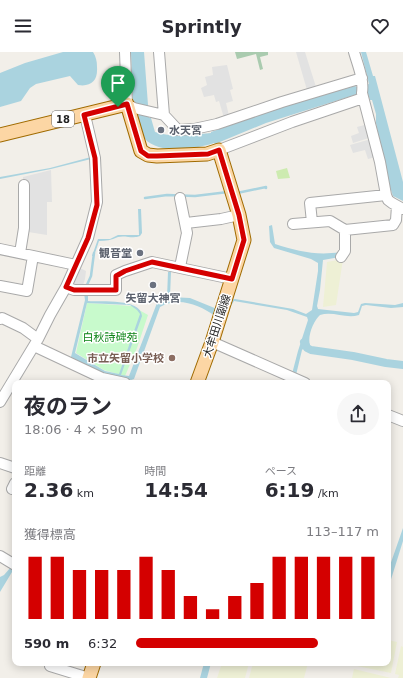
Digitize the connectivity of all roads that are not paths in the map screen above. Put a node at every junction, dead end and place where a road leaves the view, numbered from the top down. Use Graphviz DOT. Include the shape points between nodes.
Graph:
graph roads {
  1 [pos="125,52"];
  2 [pos="158,52"];
  3 [pos="354,52"];
  4 [pos="363,88"];
  5 [pos="130,106"];
  6 [pos="164,114"];
  7 [pos="84,115"];
  8 [pos="0,135"];
  9 [pos="219,150"];
  10 [pos="24,185"];
  11 [pos="386,195"];
  12 [pos="180,198"];
  13 [pos="400,207"];
  14 [pos="239,215"];
  15 [pos="312,222"];
  16 [pos="186,223"];
  17 [pos="293,224"];
  18 [pos="343,230"];
  19 [pos="0,249"];
  20 [pos="20,253"];
  21 [pos="33,256"];
  22 [pos="341,257"];
  23 [pos="76,265"];
  24 [pos="180,267"];
  25 [pos="232,279"];
  26 [pos="0,286"];
  27 [pos="66,287"];
  28 [pos="0,319"];
  29 [pos="36,342"];
  30 [pos="212,342"];
  31 [pos="99,378"];
  32 [pos="297,379"];
  33 [pos="13,380"];
  34 [pos="109,380"];
  35 [pos="198,380"];
  36 [pos="12,382"];
  37 [pos="0,402"];
  38 [pos="391,416"];
  39 [pos="403,421"];
  40 [pos="0,463"];
  41 [pos="12,467"];
  42 [pos="0,556"];
  43 [pos="12,563"];
  44 [pos="50,666"];
  45 [pos="93,666"];
  46 [pos="89,678"];
  1 -- 5 [label="street"];
  2 -- 6 [label="street"];
  3 -- 4 [label="street"];
  4 -- 6 [label="street" via="282,102 194,129 178,130"];
  4 -- 9 [label="street" via="292,122"];
  4 -- 11 [label="street"];
  5 -- 6 [label="street"];
  5 -- 7 [label="main road, 18"];
  5 -- 9 [label="main road" via="141,151 148,156 208,154"];
  7 -- 8 [label="main road, 18"];
  7 -- 23 [label="street" via="95,158 97,202 88,238"];
  9 -- 14 [label="main road, 大牟田川副線"];
  10 -- 20 [label="street" via="24,228"];
  11 -- 13 [label="street" via="388,200"];
  11 -- 15 [label="street" via="310,203"];
  12 -- 16 [label="street"];
  13 -- 18 [label="street" via="394,223"];
  14 -- 16 [label="street"];
  14 -- 25 [label="main road, 大牟田川副線" via="244,240"];
  15 -- 17 [label="street"];
  15 -- 18 [label="street" via="330,221"];
  16 -- 24 [label="street" via="188,233"];
  18 -- 22 [label="street" via="345,251"];
  19 -- 20 [label="street"];
  20 -- 21 [label="street"];
  21 -- 23 [label="street"];
  21 -- 26 [label="street" via="27,291"];
  23 -- 27 [label="street"];
  24 -- 25 [label="street"];
  24 -- 27 [label="street" via="152,262 125,271 116,276 116,290 74,290"];
  25 -- 30 [label="main road, 大牟田川副線"];
  27 -- 29 [label="street"];
  28 -- 29 [label="street" via="23,328"];
  29 -- 31 [label="street"];
  29 -- 33 [label="street"];
  30 -- 32 [label="street"];
  30 -- 35 [label="main road, 大牟田川副線"];
  31 -- 34 [label="street"];
  36 -- 37 [label="street"];
  38 -- 39 [label="street"];
  40 -- 41 [label="street"];
  42 -- 43 [label="street"];
  44 -- 46 [label="street"];
  45 -- 46 [label="main road"];
}
